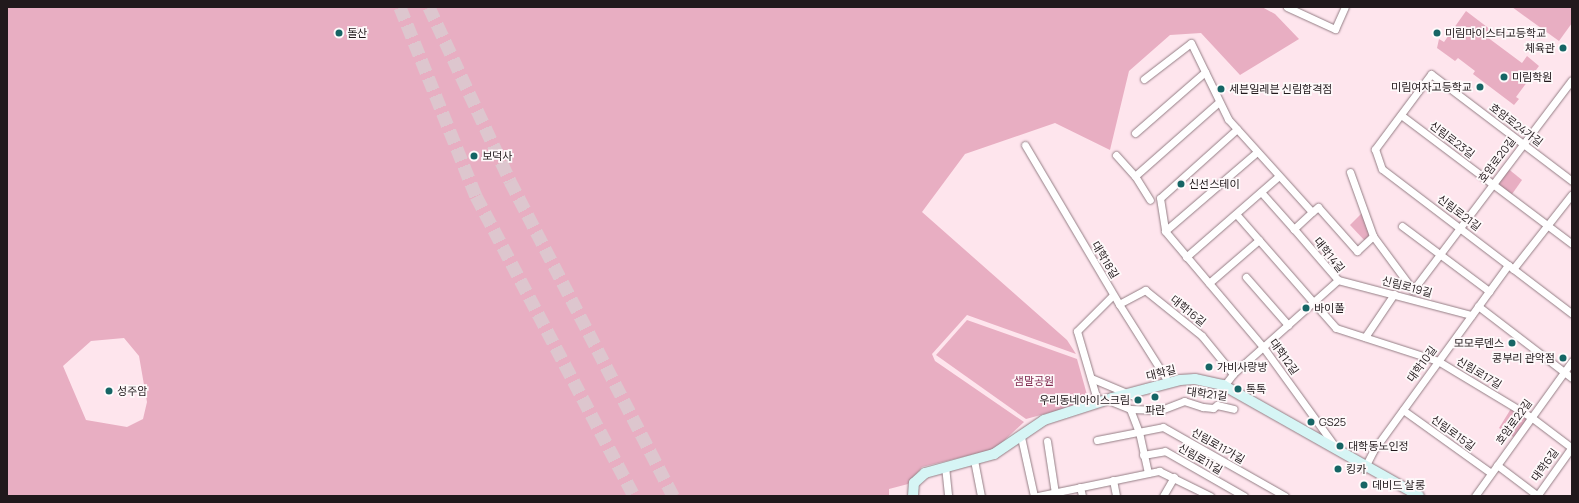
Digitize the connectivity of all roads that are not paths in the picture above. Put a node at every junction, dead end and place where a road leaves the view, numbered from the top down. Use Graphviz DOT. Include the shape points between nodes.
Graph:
graph roads {
  1 [pos="1287,7"];
  2 [pos="1345,7"];
  3 [pos="1205,72"];
  4 [pos="1144,79"];
  5 [pos="1572,82"];
  6 [pos="1220,102"];
  7 [pos="1400,115"];
  8 [pos="1237,129"];
  9 [pos="1135,133"];
  10 [pos="1524,144"];
  11 [pos="1025,145"];
  12 [pos="1257,152"];
  13 [pos="1116,155"];
  14 [pos="1350,172"];
  15 [pos="1135,176"];
  16 [pos="1279,176"];
  17 [pos="1572,181"];
  18 [pos="1493,184"];
  19 [pos="1261,192"];
  20 [pos="1572,194"];
  21 [pos="1150,200"];
  22 [pos="1312,212"];
  23 [pos="1236,215"];
  24 [pos="1402,226"];
  25 [pos="1548,226"];
  26 [pos="1460,228"];
  27 [pos="1294,229"];
  28 [pos="1165,232"];
  29 [pos="1372,236"];
  30 [pos="1259,240"];
  31 [pos="1572,244"];
  32 [pos="1440,254"];
  33 [pos="1186,257"];
  34 [pos="1510,267"];
  35 [pos="1246,277"];
  36 [pos="1338,280"];
  37 [pos="1209,283"];
  38 [pos="1413,290"];
  39 [pos="1489,291"];
  40 [pos="1394,294"];
  41 [pos="1113,295"];
  42 [pos="1407,298"];
  43 [pos="1313,302"];
  44 [pos="1118,304"];
  45 [pos="1478,306"];
  46 [pos="1572,314"];
  47 [pos="1471,315"];
  48 [pos="1288,325"];
  49 [pos="1365,337"];
  50 [pos="1263,347"];
  51 [pos="1438,361"];
  52 [pos="1572,361"];
  53 [pos="1564,372"];
  54 [pos="1233,374"];
  55 [pos="1091,378"];
  56 [pos="1572,378"];
  57 [pos="1169,383"];
  58 [pos="1222,387"];
  59 [pos="1133,395"];
  60 [pos="1107,402"];
  61 [pos="1130,409"];
  62 [pos="1234,409"];
  63 [pos="1402,410"];
  64 [pos="1531,417"];
  65 [pos="1139,432"];
  66 [pos="1021,440"];
  67 [pos="1047,440"];
  68 [pos="1097,440"];
  69 [pos="1336,448"];
  70 [pos="1572,448"];
  71 [pos="1143,455"];
  72 [pos="975,463"];
  73 [pos="1496,465"];
  74 [pos="1364,467"];
  75 [pos="946,468"];
  76 [pos="1148,473"];
  77 [pos="1491,473"];
  78 [pos="1174,477"];
  79 [pos="1113,480"];
  80 [pos="1080,487"];
  81 [pos="1059,493"];
  82 [pos="913,496"];
  83 [pos="917,496"];
  84 [pos="948,496"];
  85 [pos="981,496"];
  86 [pos="1034,496"];
  87 [pos="1039,496"];
  88 [pos="1082,496"];
  89 [pos="1116,496"];
  90 [pos="1163,496"];
  91 [pos="1210,496"];
  92 [pos="1244,496"];
  93 [pos="1285,496"];
  94 [pos="1409,496"];
  95 [pos="1419,496"];
  96 [pos="1475,496"];
  97 [pos="1537,496"];
  1 -- 2 [label="street" via="1335,29"];
  3 -- 4 [label="street" via="1191,43"];
  3 -- 6 [label="street"];
  3 -- 9 [label="street"];
  5 -- 10 [label="street, 호암로20길"];
  6 -- 8 [label="street" via="1228,119"];
  6 -- 15 [label="street"];
  7 -- 10 [label="street, 호암로24가길" via="1431,74"];
  7 -- 18 [label="street, 신림로23길"];
  7 -- 26 [label="street, 신림로21길" via="1376,149 1382,169"];
  8 -- 12 [label="street"];
  8 -- 28 [label="street" via="1160,198"];
  10 -- 17 [label="street, 호암로24가길"];
  10 -- 18 [label="street, 호암로20길"];
  11 -- 41 [label="street, 대학18길"];
  12 -- 16 [label="street"];
  12 -- 28 [label="street"];
  13 -- 15 [label="street"];
  14 -- 29 [label="street"];
  15 -- 21 [label="street"];
  16 -- 19 [label="street"];
  16 -- 22 [label="street"];
  18 -- 25 [label="street, 신림로23길"];
  18 -- 26 [label="street, 호암로20길"];
  19 -- 23 [label="street"];
  19 -- 27 [label="street, 대학14길"];
  20 -- 25 [label="street"];
  22 -- 27 [label="street"];
  22 -- 29 [label="street" via="1318,207 1357,251"];
  23 -- 30 [label="street, 신림로17길"];
  23 -- 33 [label="street"];
  24 -- 32 [label="street"];
  25 -- 31 [label="street, 신림로23길"];
  25 -- 34 [label="street"];
  26 -- 32 [label="street, 호암로20길"];
  26 -- 34 [label="street, 신림로21길"];
  27 -- 36 [label="street, 대학14길"];
  28 -- 33 [label="street, 대학12길"];
  29 -- 38 [label="street"];
  30 -- 37 [label="street"];
  30 -- 43 [label="street, 신림로17길"];
  32 -- 38 [label="street, 호암로20길"];
  32 -- 39 [label="street"];
  33 -- 37 [label="street, 대학12길"];
  34 -- 39 [label="street, 대학10길"];
  34 -- 46 [label="street, 신림로21길"];
  35 -- 48 [label="street"];
  36 -- 40 [label="street, 신림로19길"];
  36 -- 43 [label="street, 대학14길"];
  37 -- 50 [label="street, 대학12길"];
  38 -- 42 [label="street, 호암로20길"];
  39 -- 45 [label="street, 대학10길"];
  40 -- 42 [label="street, 신림로19길"];
  40 -- 49 [label="street"];
  41 -- 44 [label="street, 대학18길"];
  41 -- 55 [label="street" via="1077,331"];
  42 -- 47 [label="street, 신림로19길"];
  43 -- 48 [label="street, 대학14길"];
  43 -- 49 [label="street, 신림로17길" via="1336,328"];
  44 -- 54 [label="street, 대학16길" via="1145,290 1202,336"];
  44 -- 57 [label="street, 대학18길"];
  45 -- 47 [label="street, 대학10길"];
  45 -- 53 [label="street"];
  47 -- 51 [label="street, 대학10길"];
  48 -- 50 [label="street, 대학14길"];
  49 -- 51 [label="street, 신림로17길"];
  50 -- 54 [label="street, 대학14길"];
  50 -- 69 [label="street, 대학12길"];
  51 -- 63 [label="street, 대학10길"];
  51 -- 64 [label="street, 신림로17길"];
  52 -- 53 [label="street, 호암로22길"];
  53 -- 56 [label="street"];
  53 -- 64 [label="street, 호암로22길"];
  54 -- 58 [label="street, 대학14길"];
  55 -- 59 [label="street"];
  55 -- 60 [label="street"];
  57 -- 58 [label="street, 대학길" via="1195,379"];
  57 -- 59 [label="street, 대학길"];
  58 -- 59 [label="street" via="1181,385"];
  58 -- 69 [label="street, 대학길"];
  58 -- 74 [label="street"];
  59 -- 60 [label="street, 대학길"];
  60 -- 61 [label="street, 대학21길" via="1121,403"];
  60 -- 66 [label="street" via="1045,427"];
  60 -- 66 [label="street, 대학길" via="1044,420"];
  61 -- 62 [label="street, 대학21길" via="1161,410 1184,401 1203,407 1213,408 1218,405"];
  61 -- 65 [label="street"];
  63 -- 74 [label="street, 대학10길"];
  63 -- 77 [label="street, 신림로15길"];
  64 -- 70 [label="street, 신림로17길"];
  64 -- 73 [label="street, 호암로22길"];
  65 -- 68 [label="street, 신림로11가길"];
  65 -- 71 [label="street"];
  65 -- 93 [label="street, 신림로11가길" via="1163,427"];
  66 -- 72 [label="street, 대학길"];
  66 -- 86 [label="street"];
  67 -- 81 [label="street"];
  69 -- 74 [label="street, 대학길"];
  70 -- 97 [label="street, 대학6길"];
  71 -- 76 [label="street"];
  71 -- 92 [label="street, 신림로11길" via="1166,451"];
  72 -- 75 [label="street, 대학길"];
  72 -- 85 [label="street"];
  73 -- 77 [label="street, 호암로22길"];
  73 -- 97 [label="street"];
  74 -- 94 [label="street"];
  74 -- 95 [label="street, 대학길"];
  75 -- 82 [label="street, 대학길" via="931,470 914,482"];
  75 -- 83 [label="street" via="919,484"];
  75 -- 84 [label="street"];
  76 -- 78 [label="street" via="1160,471"];
  76 -- 79 [label="street"];
  77 -- 96 [label="street, 호암로22길"];
  78 -- 90 [label="street"];
  78 -- 91 [label="street"];
  79 -- 80 [label="street"];
  79 -- 89 [label="street"];
  80 -- 81 [label="street"];
  80 -- 88 [label="street"];
  81 -- 87 [label="street"];
}
